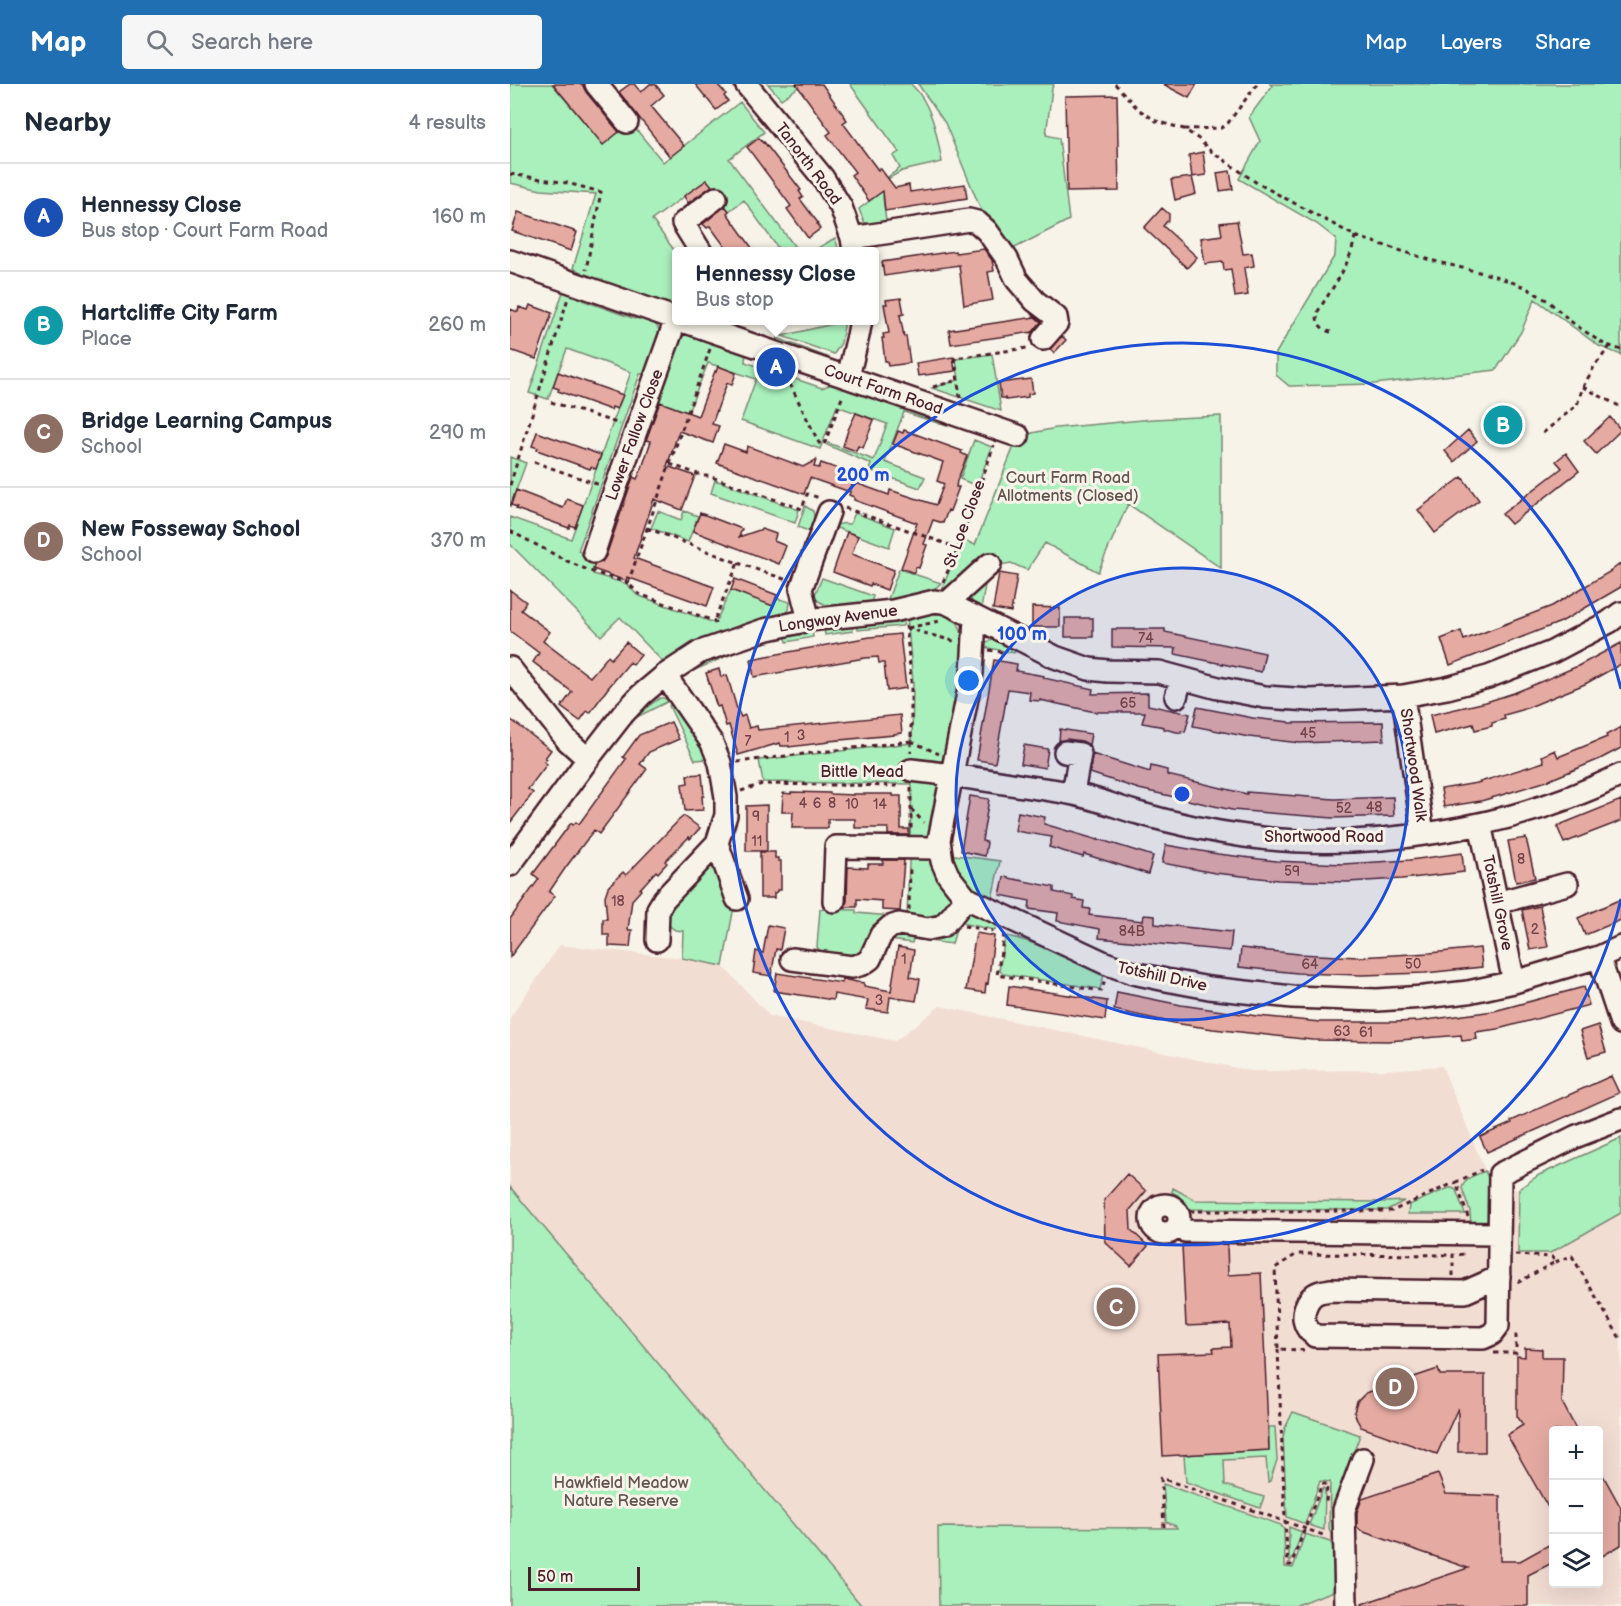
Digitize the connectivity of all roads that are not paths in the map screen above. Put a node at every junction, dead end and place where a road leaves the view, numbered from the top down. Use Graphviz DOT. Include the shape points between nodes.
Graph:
graph roads {
  1 [pos="596,84"];
  2 [pos="746,84"];
  3 [pos="627,122"];
  4 [pos="716,198"];
  5 [pos="853,245"];
  6 [pos="698,247"];
  7 [pos="510,261"];
  8 [pos="672,318"];
  9 [pos="676,325"];
  10 [pos="693,325"];
  11 [pos="860,325"];
  12 [pos="717,333"];
  13 [pos="1043,339"];
  14 [pos="846,385"];
  15 [pos="1018,436"];
  16 [pos="829,512"];
  17 [pos="594,552"];
  18 [pos="990,564"];
  19 [pos="941,602"];
  20 [pos="1621,613"];
  21 [pos="975,618"];
  22 [pos="809,620"];
  23 [pos="510,668"];
  24 [pos="665,675"];
  25 [pos="1403,696"];
  26 [pos="1065,752"];
  27 [pos="588,759"];
  28 [pos="953,767"];
  29 [pos="911,770"];
  30 [pos="1621,775"];
  31 [pos="1073,793"];
  32 [pos="1480,824"];
  33 [pos="1423,834"];
  34 [pos="717,843"];
  35 [pos="939,848"];
  36 [pos="510,865"];
  37 [pos="1567,884"];
  38 [pos="966,897"];
  39 [pos="737,899"];
  40 [pos="834,901"];
  41 [pos="1497,903"];
  42 [pos="657,940"];
  43 [pos="1621,947"];
  44 [pos="1599,957"];
  45 [pos="792,959"];
  46 [pos="1514,982"];
  47 [pos="1621,1023"];
  48 [pos="1621,1119"];
  49 [pos="1177,1228"];
  50 [pos="1499,1234"];
  51 [pos="1507,1280"];
  52 [pos="1363,1459"];
  53 [pos="1346,1606"];
  1 -- 3 [label="street"];
  2 -- 5 [label="street, Tanorth Road" via="823,178 841,207"];
  4 -- 6 [label="street" via="682,223"];
  5 -- 13 [label="street" via="969,220 977,222 1007,259 1017,280 1056,317 1057,323"];
  7 -- 8 [label="street, Court Farm Road"];
  9 -- 17 [label="street, Lower Fallow Close"];
  10 -- 12 [label="street, Court Farm Road"];
  11 -- 14 [label="street"];
  12 -- 14 [label="street, Court Farm Road"];
  14 -- 15 [label="street, Court Farm Road"];
  16 -- 22 [label="street" via="801,589"];
  18 -- 19 [label="street, St Loe Close"];
  19 -- 21 [label="street"];
  19 -- 22 [label="street, Longway Avenue" via="905,619"];
  20 -- 25 [label="street" via="1552,652 1488,677"];
  21 -- 25 [label="street" via="1063,661 1089,669 1159,672 1178,687 1310,700"];
  21 -- 28 [label="street, Totshill Drive" via="972,673"];
  22 -- 24 [label="street, Longway Avenue" via="764,630 700,652"];
  23 -- 27 [label="street" via="567,740"];
  24 -- 27 [label="street, Longway Avenue" via="623,714"];
  24 -- 34 [label="street" via="712,743 720,764 726,815"];
  25 -- 33 [label="street, Shortwood Walk"];
  26 -- 31 [label="street" via="1080,754"];
  27 -- 36 [label="street, Longway Avenue"];
  28 -- 29 [label="street, Shortwood Road"];
  28 -- 31 [label="street, Shortwood Road"];
  28 -- 35 [label="street, Totshill Drive"];
  30 -- 32 [label="street, Shortwood Road" via="1540,808"];
  31 -- 33 [label="street, Shortwood Road" via="1179,824 1245,836 1290,841 1369,840"];
  32 -- 33 [label="street, Shortwood Road"];
  32 -- 41 [label="street, Totshill Grove"];
  34 -- 39 [label="street"];
  34 -- 42 [label="street" via="664,899 658,909"];
  35 -- 38 [label="street, Totshill Drive" via="948,875"];
  35 -- 40 [label="street" via="836,847"];
  37 -- 41 [label="street"];
  38 -- 45 [label="street" via="942,926 890,927 881,935 870,959 852,968"];
  38 -- 46 [label="street, Totshill Drive" via="999,924 1133,973 1230,990 1377,1000 1468,992"];
  41 -- 46 [label="street, Totshill Grove"];
  43 -- 44 [label="street, Totshill Drive"];
  44 -- 46 [label="street, Totshill Drive"];
  44 -- 47 [label="street"];
  48 -- 50 [label="street" via="1500,1174"];
  49 -- 50 [label="street"];
  50 -- 51 [label="street"];
  51 -- 51 [label="street" via="1498,1326 1483,1338 1315,1336 1304,1318 1305,1307 1318,1292 1465,1292"];
  52 -- 53 [label="street" via="1344,1510"];
}
